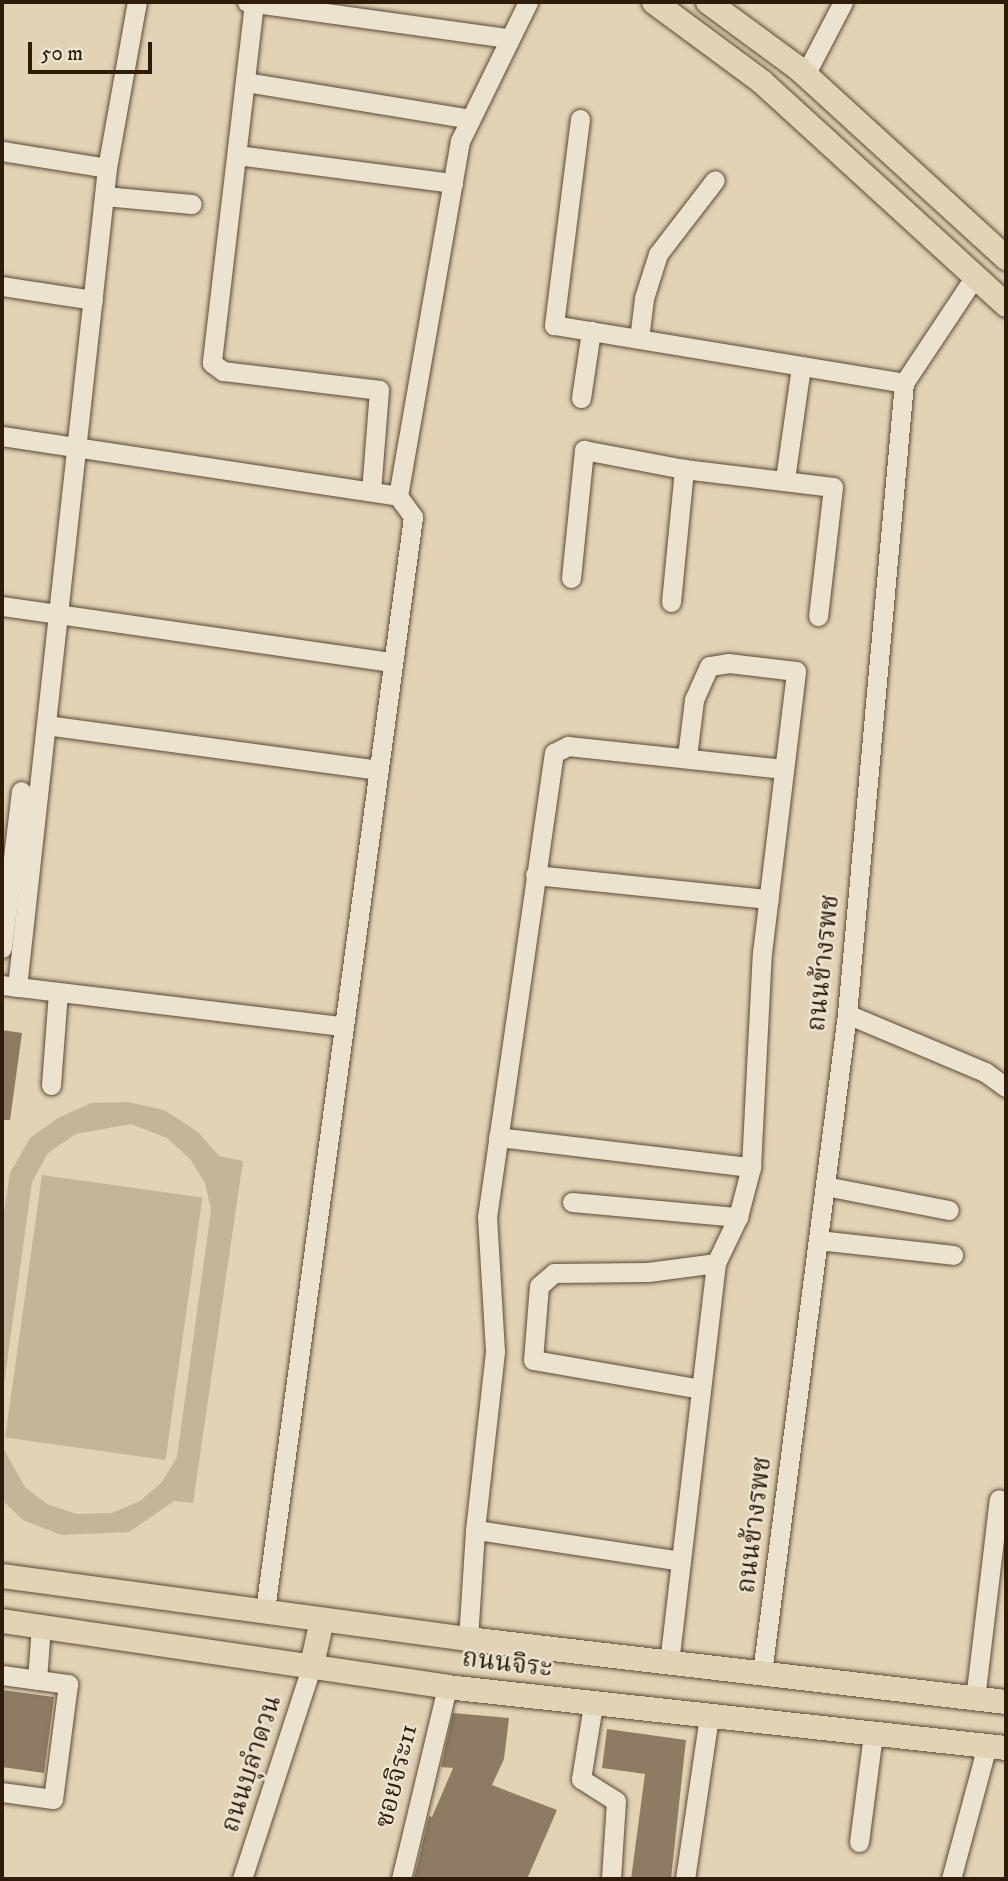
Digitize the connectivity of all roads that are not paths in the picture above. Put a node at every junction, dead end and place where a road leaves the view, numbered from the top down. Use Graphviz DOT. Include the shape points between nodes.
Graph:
graph roads {
  1 [pos="137,2"];
  2 [pos="251,2"];
  3 [pos="528,2"];
  4 [pos="654,2"];
  5 [pos="708,2"];
  6 [pos="842,2"];
  7 [pos="509,38"];
  8 [pos="805,75"];
  9 [pos="245,82"];
  10 [pos="470,119"];
  11 [pos="580,120"];
  12 [pos="2,151"];
  13 [pos="237,155"];
  14 [pos="107,168"];
  15 [pos="715,180"];
  16 [pos="453,183"];
  17 [pos="104,197"];
  18 [pos="192,204"];
  19 [pos="1002,247"];
  20 [pos="975,276"];
  21 [pos="2,286"];
  22 [pos="93,300"];
  23 [pos="1006,305"];
  24 [pos="591,331"];
  25 [pos="639,339"];
  26 [pos="801,366"];
  27 [pos="904,383"];
  28 [pos="581,398"];
  29 [pos="2,436"];
  30 [pos="76,446"];
  31 [pos="684,469"];
  32 [pos="785,479"];
  33 [pos="370,491"];
  34 [pos="398,496"];
  35 [pos="571,578"];
  36 [pos="671,602"];
  37 [pos="2,606"];
  38 [pos="58,615"];
  39 [pos="818,616"];
  40 [pos="391,662"];
  41 [pos="46,725"];
  42 [pos="687,756"];
  43 [pos="784,769"];
  44 [pos="377,770"];
  45 [pos="20,791"];
  46 [pos="535,875"];
  47 [pos="769,899"];
  48 [pos="9,949"];
  49 [pos="10,986"];
  50 [pos="58,992"];
  51 [pos="847,1014"];
  52 [pos="343,1026"];
  53 [pos="51,1085"];
  54 [pos="1006,1087"];
  55 [pos="498,1137"];
  56 [pos="751,1167"];
  57 [pos="825,1186"];
  58 [pos="572,1202"];
  59 [pos="949,1210"];
  60 [pos="738,1217"];
  61 [pos="818,1240"];
  62 [pos="953,1255"];
  63 [pos="716,1263"];
  64 [pos="701,1389"];
  65 [pos="999,1499"];
  66 [pos="475,1530"];
  67 [pos="681,1561"];
  68 [pos="2,1576"];
  69 [pos="265,1610"];
  70 [pos="322,1620"];
  71 [pos="2,1621"];
  72 [pos="41,1626"];
  73 [pos="468,1639"];
  74 [pos="669,1663"];
  75 [pos="312,1665"];
  76 [pos="762,1673"];
  77 [pos="2,1675"];
  78 [pos="37,1680"];
  79 [pos="447,1687"];
  80 [pos="975,1699"];
  81 [pos="1006,1702"];
  82 [pos="593,1705"];
  83 [pos="709,1717"];
  84 [pos="873,1734"];
  85 [pos="997,1747"];
  86 [pos="2,1792"];
  87 [pos="859,1842"];
  88 [pos="242,1879"];
  89 [pos="401,1879"];
  90 [pos="611,1879"];
  91 [pos="685,1879"];
  92 [pos="951,1879"];
  1 -- 14 [label="street"];
  2 -- 7 [label="street"];
  2 -- 9 [label="street"];
  3 -- 7 [label="street"];
  4 -- 20 [label="main road" via="762,82"];
  5 -- 8 [label="main road"];
  6 -- 8 [label="street"];
  7 -- 10 [label="street"];
  8 -- 19 [label="main road"];
  9 -- 10 [label="street"];
  9 -- 13 [label="street"];
  10 -- 16 [label="street" via="460,141"];
  11 -- 24 [label="street" via="554,325"];
  12 -- 14 [label="street"];
  13 -- 16 [label="street"];
  13 -- 33 [label="street" via="212,363 222,371 379,390"];
  14 -- 17 [label="street"];
  15 -- 25 [label="street" via="657,254 644,298"];
  16 -- 34 [label="street"];
  17 -- 18 [label="street"];
  17 -- 22 [label="street"];
  19 -- 20 [label="main road"];
  20 -- 23 [label="main road"];
  20 -- 27 [label="street, ถนนข้างรพช"];
  21 -- 22 [label="street"];
  22 -- 30 [label="street"];
  24 -- 25 [label="street"];
  24 -- 28 [label="street"];
  25 -- 26 [label="street"];
  26 -- 27 [label="street"];
  26 -- 32 [label="street"];
  27 -- 51 [label="street, ถนนข้างรพช"];
  29 -- 30 [label="street"];
  30 -- 33 [label="street"];
  30 -- 38 [label="street"];
  31 -- 32 [label="street"];
  31 -- 35 [label="street" via="584,450"];
  31 -- 36 [label="street"];
  32 -- 39 [label="street" via="833,486"];
  33 -- 34 [label="street"];
  34 -- 40 [label="street" via="413,517"];
  37 -- 38 [label="street"];
  38 -- 40 [label="street"];
  38 -- 41 [label="street"];
  40 -- 44 [label="street"];
  41 -- 44 [label="street"];
  41 -- 45 [label="street"];
  42 -- 43 [label="street"];
  42 -- 43 [label="street" via="694,699 709,666 729,663 796,671"];
  42 -- 46 [label="street" via="568,746 554,753"];
  43 -- 47 [label="street"];
  44 -- 52 [label="street"];
  45 -- 48 [label="street"];
  46 -- 47 [label="street"];
  46 -- 55 [label="street"];
  47 -- 56 [label="street"];
  48 -- 49 [label="street"];
  49 -- 50 [label="street"];
  50 -- 52 [label="street"];
  50 -- 53 [label="street"];
  51 -- 54 [label="street" via="985,1072"];
  51 -- 57 [label="street, ถนนข้างรพช"];
  52 -- 69 [label="street"];
  55 -- 56 [label="street"];
  55 -- 66 [label="street" via="487,1217 495,1351"];
  56 -- 60 [label="street"];
  57 -- 59 [label="street"];
  57 -- 61 [label="street, ถนนข้างรพช"];
  58 -- 60 [label="street"];
  60 -- 63 [label="street"];
  61 -- 62 [label="street"];
  61 -- 76 [label="street, ถนนข้างรพช"];
  63 -- 64 [label="street"];
  63 -- 64 [label="street" via="648,1272 554,1273 539,1286 533,1360"];
  64 -- 67 [label="street"];
  65 -- 80 [label="street"];
  66 -- 67 [label="street"];
  66 -- 73 [label="street"];
  67 -- 74 [label="street"];
  68 -- 69 [label="main road, ถนนจิระ"];
  69 -- 70 [label="main road, ถนนจิระ"];
  70 -- 73 [label="main road, ถนนจิระ"];
  70 -- 75 [label="main road"];
  71 -- 72 [label="main road, ถนนจิระ"];
  72 -- 75 [label="main road, ถนนจิระ"];
  72 -- 78 [label="street"];
  73 -- 74 [label="main road, ถนนจิระ"];
  74 -- 76 [label="main road, ถนนจิระ"];
  75 -- 79 [label="main road, ถนนจิระ"];
  75 -- 88 [label="street, ถนนบุลำดวน"];
  76 -- 80 [label="main road, ถนนจิระ"];
  77 -- 78 [label="street"];
  78 -- 86 [label="street" via="68,1684 53,1799"];
  79 -- 82 [label="main road, ถนนจิระ"];
  79 -- 89 [label="street, ซอยจิระ11"];
  80 -- 81 [label="main road, ถนนจิระ"];
  82 -- 83 [label="main road, ถนนจิระ"];
  82 -- 90 [label="street" via="581,1779 616,1801"];
  83 -- 84 [label="main road, ถนนจิระ"];
  83 -- 91 [label="street"];
  84 -- 85 [label="main road, ถนนจิระ"];
  84 -- 87 [label="street"];
  85 -- 92 [label="street"];
}
